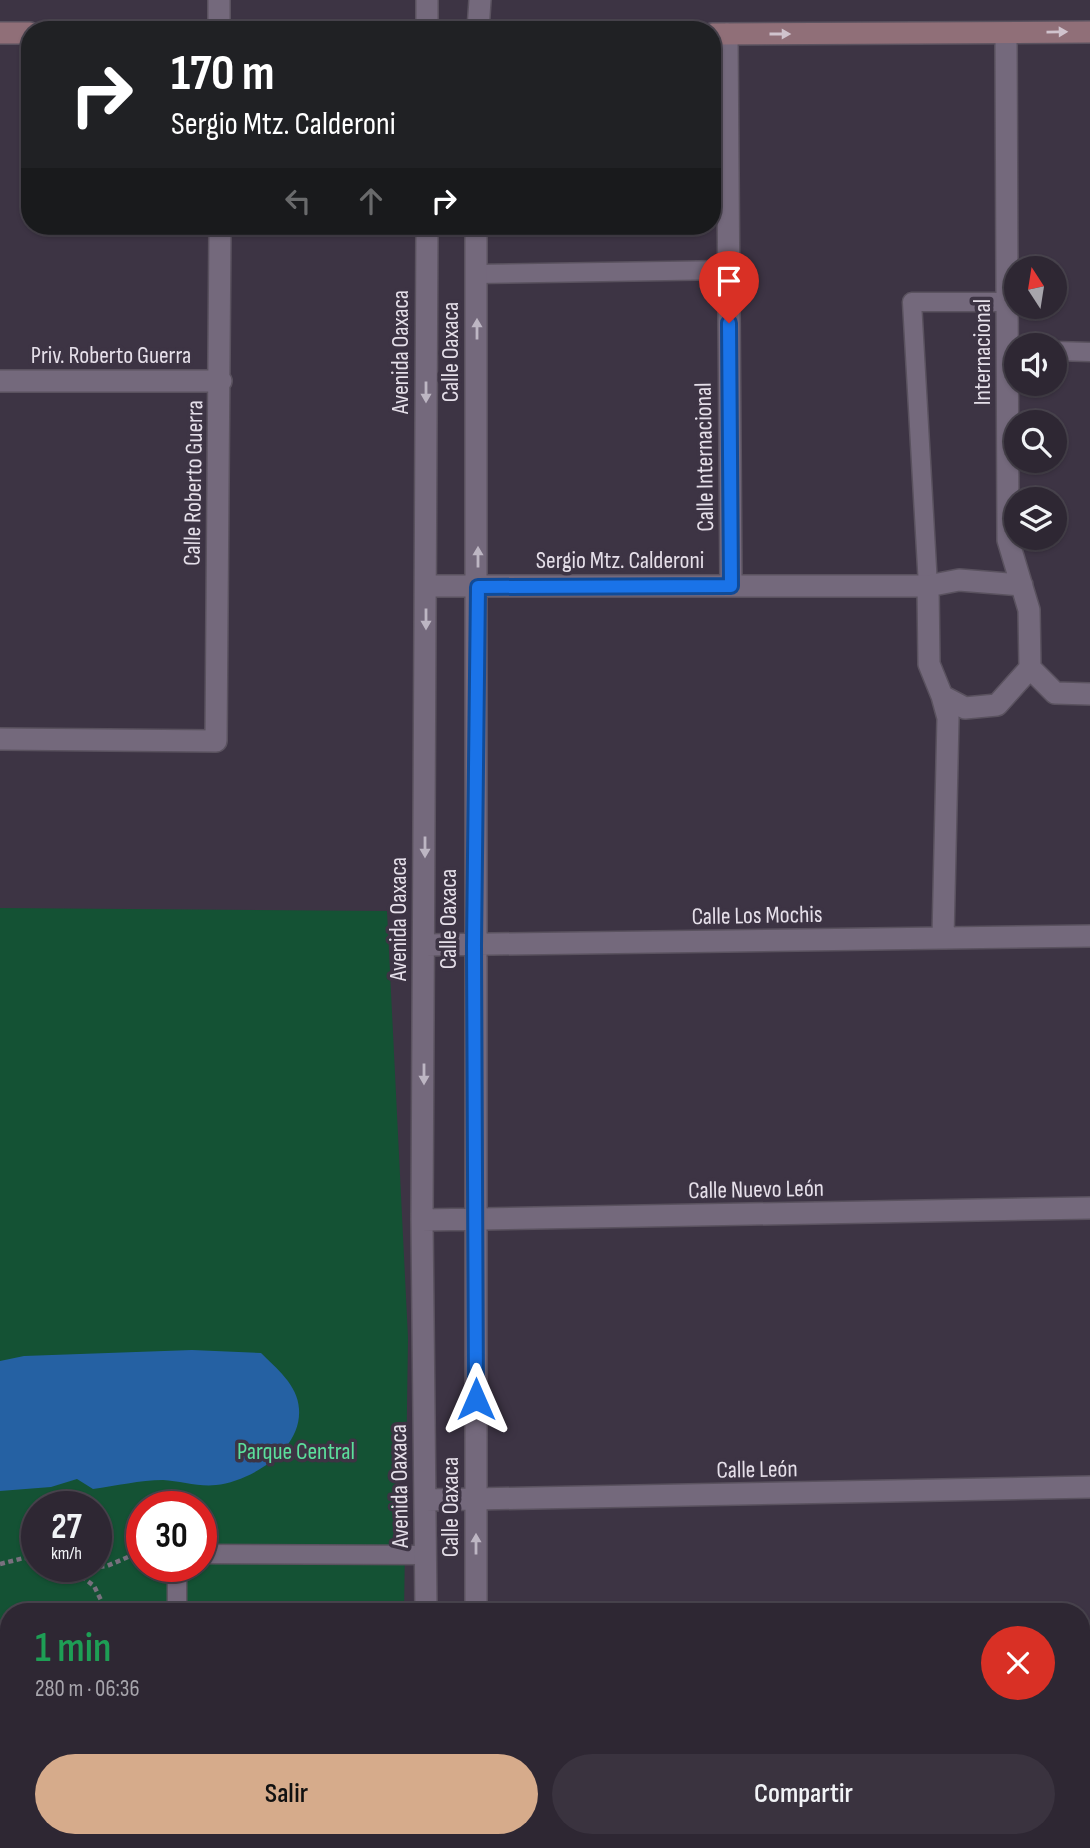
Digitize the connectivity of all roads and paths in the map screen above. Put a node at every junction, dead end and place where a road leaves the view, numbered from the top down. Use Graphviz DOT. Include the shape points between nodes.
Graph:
graph roads {
  1 [pos="219,0"];
  2 [pos="427,0"];
  3 [pos="480,0"];
  4 [pos="219,21"];
  5 [pos="427,21"];
  6 [pos="479,21"];
  7 [pos="1090,32"];
  8 [pos="0,33"];
  9 [pos="21,33"];
  10 [pos="1006,33"];
  11 [pos="721,34"];
  12 [pos="721,81"];
  13 [pos="220,235"];
  14 [pos="427,235"];
  15 [pos="476,235"];
  16 [pos="1008,256"];
  17 [pos="729,270"];
  18 [pos="476,274"];
  19 [pos="1004,302"];
  20 [pos="1067,351"];
  21 [pos="1090,352"];
  22 [pos="0,381"];
  23 [pos="221,381"];
  24 [pos="1011,396"];
  25 [pos="1022,585"];
  26 [pos="426,586"];
  27 [pos="731,586"];
  28 [pos="928,586"];
  29 [pos="478,587"];
  30 [pos="1030,668"];
  31 [pos="1090,694"];
  32 [pos="942,696"];
  33 [pos="0,739"];
  34 [pos="1090,936"];
  35 [pos="943,937"];
  36 [pos="425,945"];
  37 [pos="474,946"];
  38 [pos="1090,1208"];
  39 [pos="422,1220"];
  40 [pos="477,1221"];
  41 [pos="1090,1487"];
  42 [pos="426,1500"];
  43 [pos="476,1501"];
  44 [pos="217,1554"];
  45 [pos="426,1555"];
  46 [pos="21,1559"];
  47 [pos="0,1564"];
  48 [pos="89,1582"];
  49 [pos="177,1582"];
  50 [pos="102,1603"];
  51 [pos="177,1603"];
  52 [pos="426,1603"];
  53 [pos="476,1603"];
  1 -- 4 [label="street"];
  2 -- 5 [label="street"];
  3 -- 6 [label="street"];
  10 -- 7 [label="street, one-way"];
  8 -- 9 [label="street"];
  11 -- 10 [label="street, one-way"];
  10 -- 16 [label="street, Internacional"];
  12 -- 17 [label="street, Calle Internacional"];
  13 -- 23 [label="street, Calle Roberto Guerra"];
  14 -- 26 [label="street, Avenida Oaxaca, one-way"];
  15 -- 18 [label="street, Calle Oaxaca"];
  17 -- 18 [label="lane"];
  17 -- 27 [label="street, Calle Internacional"];
  29 -- 18 [label="street, Calle Oaxaca, one-way"];
  19 -- 28 [label="lane" via="912,302"];
  20 -- 21 [label="lane"];
  22 -- 23 [label="street, Priv. Roberto Guerra"];
  23 -- 33 [label="street, Calle Roberto Guerra" via="216,741"];
  24 -- 25 [label="street, Internacional" via="1009,540"];
  25 -- 28 [label="street, Sergio Mtz. Calderoni" via="959,580"];
  25 -- 30 [label="street, Internacional" via="1029,610"];
  26 -- 29 [label="street, Sergio Mtz. Calderoni"];
  26 -- 36 [label="street, Avenida Oaxaca, one-way"];
  27 -- 28 [label="street, Sergio Mtz. Calderoni"];
  27 -- 29 [label="street, Sergio Mtz. Calderoni"];
  28 -- 32 [label="street" via="929,664"];
  29 -- 37 [label="street, Calle Oaxaca"];
  30 -- 31 [label="street" via="1055,693"];
  30 -- 32 [label="street" via="997,705 965,708"];
  32 -- 35 [label="street" via="948,718"];
  34 -- 35 [label="street, Calle Los Mochis"];
  35 -- 37 [label="street, Calle Los Mochis"];
  36 -- 37 [label="street, Calle Los Mochis"];
  36 -- 39 [label="street, Avenida Oaxaca, one-way"];
  37 -- 40 [label="street, Calle Oaxaca"];
  38 -- 40 [label="street, Calle Nuevo León"];
  39 -- 40 [label="street, Calle Nuevo León"];
  39 -- 42 [label="street, Avenida Oaxaca"];
  40 -- 43 [label="street, Calle Oaxaca"];
  41 -- 43 [label="street, Calle León"];
  42 -- 43 [label="street, Calle León"];
  42 -- 45 [label="street, Avenida Oaxaca"];
  53 -- 43 [label="street, Calle Oaxaca, one-way"];
  44 -- 45 [label="lane"];
  45 -- 52 [label="street, Avenida Oaxaca"];
  46 -- 47 [label="path"];
  48 -- 50 [label="path"];
  49 -- 51 [label="lane"];
}
